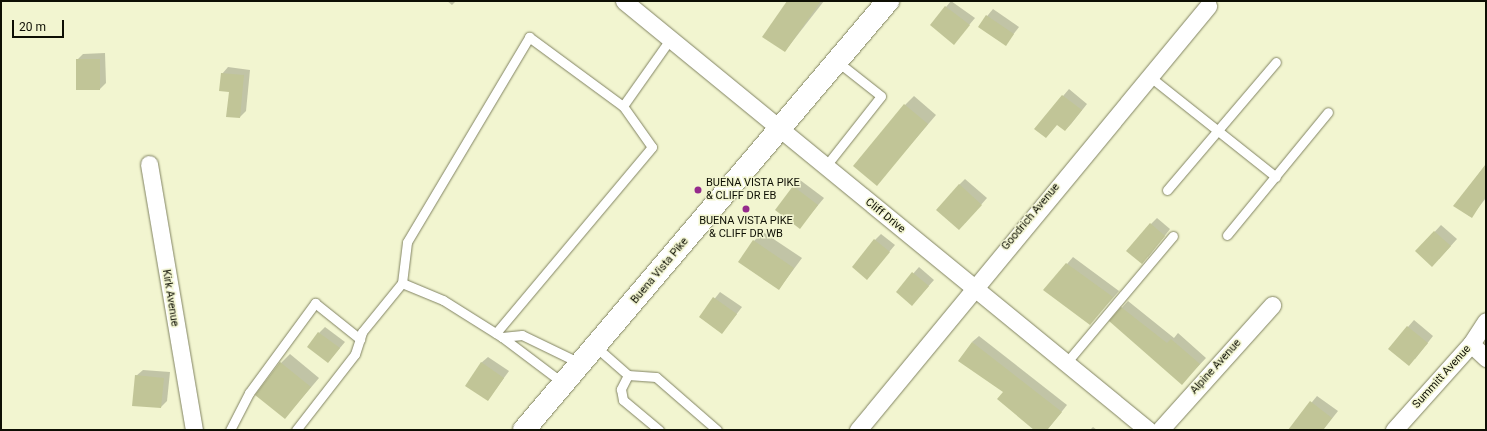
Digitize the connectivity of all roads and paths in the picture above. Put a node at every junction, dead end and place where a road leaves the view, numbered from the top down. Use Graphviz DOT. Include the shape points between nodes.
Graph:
graph roads {
  1 [pos="624,1"];
  2 [pos="888,1"];
  3 [pos="1208,6"];
  4 [pos="671,38"];
  5 [pos="838,62"];
  6 [pos="1276,62"];
  7 [pos="1149,76"];
  8 [pos="623,106"];
  9 [pos="1328,112"];
  10 [pos="778,129"];
  11 [pos="1218,130"];
  12 [pos="149,164"];
  13 [pos="825,167"];
  14 [pos="1276,177"];
  15 [pos="1167,190"];
  16 [pos="1227,235"];
  17 [pos="1173,236"];
  18 [pos="402,283"];
  19 [pos="973,288"];
  20 [pos="1272,305"];
  21 [pos="1486,321"];
  22 [pos="499,335"];
  23 [pos="360,339"];
  24 [pos="1472,344"];
  25 [pos="596,347"];
  26 [pos="1486,358"];
  27 [pos="582,363"];
  28 [pos="1066,363"];
  29 [pos="628,375"];
  30 [pos="564,384"];
  31 [pos="194,430"];
  32 [pos="230,430"];
  33 [pos="296,430"];
  34 [pos="524,430"];
  35 [pos="659,430"];
  36 [pos="717,430"];
  37 [pos="858,430"];
  38 [pos="1148,430"];
  39 [pos="1160,430"];
  40 [pos="1394,430"];
  1 -- 4 [label="street, Cliff Drive"];
  2 -- 5 [label="main road, Buena Vista Pike"];
  3 -- 7 [label="street, Goodrich Avenue"];
  4 -- 8 [label="lane"];
  4 -- 10 [label="street, Cliff Drive"];
  5 -- 10 [label="main road, Buena Vista Pike"];
  5 -- 13 [label="lane" via="881,96"];
  6 -- 11 [label="lane"];
  7 -- 11 [label="lane"];
  7 -- 19 [label="street, Goodrich Avenue"];
  8 -- 18 [label="lane" via="529,37 407,242"];
  8 -- 22 [label="lane" via="652,147"];
  9 -- 14 [label="lane"];
  10 -- 13 [label="street, Cliff Drive"];
  10 -- 25 [label="main road, Buena Vista Pike"];
  11 -- 14 [label="lane"];
  11 -- 15 [label="lane"];
  12 -- 31 [label="street, Kirk Avenue"];
  13 -- 19 [label="street, Cliff Drive"];
  14 -- 16 [label="lane"];
  17 -- 28 [label="lane"];
  18 -- 22 [label="lane" via="444,300"];
  18 -- 23 [label="lane"];
  19 -- 28 [label="street, Cliff Drive"];
  19 -- 37 [label="street, Goodrich Avenue"];
  20 -- 39 [label="street, Alpine Avenue"];
  21 -- 24 [label="street, Summitt Avenue"];
  22 -- 27 [label="lane" via="522,335"];
  22 -- 30 [label="lane"];
  23 -- 32 [label="lane" via="315,303 250,393"];
  23 -- 33 [label="lane" via="355,354"];
  24 -- 26 [label="street"];
  24 -- 40 [label="street, Summitt Avenue"];
  25 -- 27 [label="main road, Buena Vista Pike"];
  25 -- 29 [label="lane"];
  27 -- 30 [label="main road, Buena Vista Pike"];
  28 -- 38 [label="street, Cliff Drive"];
  29 -- 35 [label="lane" via="621,389 623,400"];
  29 -- 36 [label="lane" via="656,378"];
  30 -- 34 [label="main road, Buena Vista Pike"];
}
